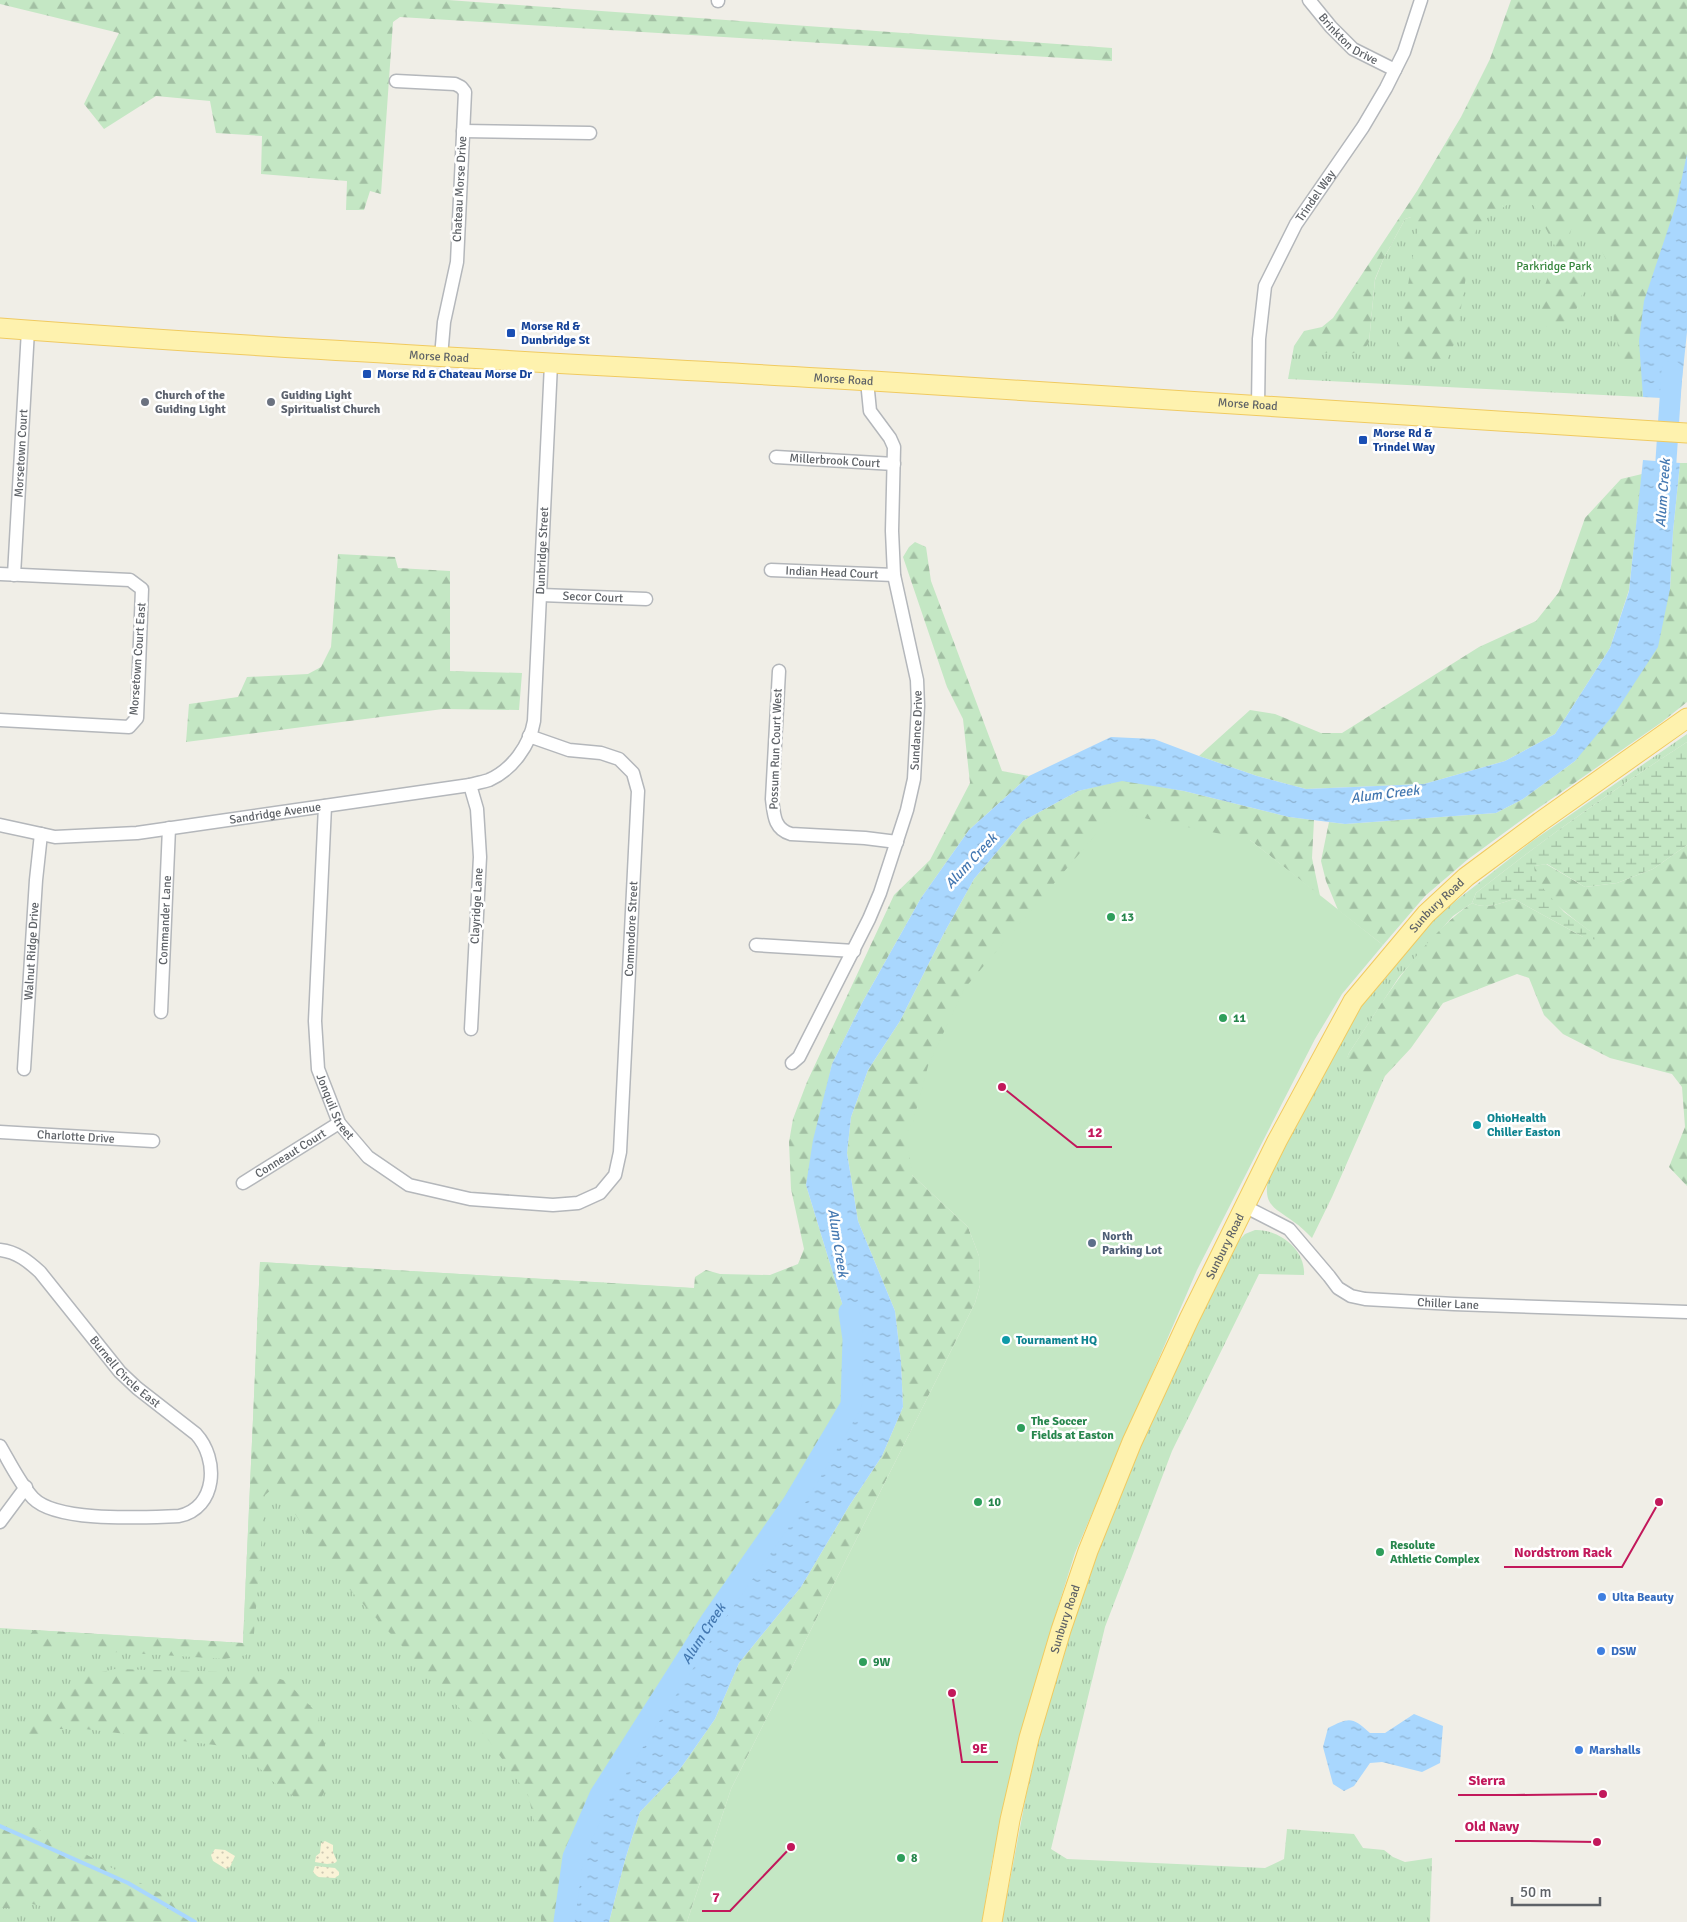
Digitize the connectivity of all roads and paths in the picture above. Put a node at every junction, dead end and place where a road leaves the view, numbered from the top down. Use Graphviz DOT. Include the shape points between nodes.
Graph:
graph roads {
  1 [pos="1309,0"];
  2 [pos="1421,0"];
  3 [pos="1395,70"];
  4 [pos="396,81"];
  5 [pos="463,131"];
  6 [pos="590,133"];
  7 [pos="0,328"];
  8 [pos="28,330"];
  9 [pos="441,357"];
  10 [pos="551,364"];
  11 [pos="868,381"];
  12 [pos="1258,406"];
  13 [pos="1687,433"];
  14 [pos="776,457"];
  15 [pos="894,464"];
  16 [pos="771,570"];
  17 [pos="0,574"];
  18 [pos="14,575"];
  19 [pos="894,575"];
  20 [pos="541,595"];
  21 [pos="646,600"];
  22 [pos="779,670"];
  23 [pos="1687,718"];
  24 [pos="0,720"];
  25 [pos="529,736"];
  26 [pos="470,785"];
  27 [pos="326,806"];
  28 [pos="0,825"];
  29 [pos="169,828"];
  30 [pos="41,834"];
  31 [pos="897,842"];
  32 [pos="756,946"];
  33 [pos="854,951"];
  34 [pos="161,1012"];
  35 [pos="471,1029"];
  36 [pos="792,1063"];
  37 [pos="24,1069"];
  38 [pos="339,1123"];
  39 [pos="0,1132"];
  40 [pos="153,1141"];
  41 [pos="243,1183"];
  42 [pos="600,1193"];
  43 [pos="1244,1206"];
  44 [pos="0,1250"];
  45 [pos="1687,1312"];
  46 [pos="0,1446"];
  47 [pos="26,1487"];
  48 [pos="0,1522"];
  49 [pos="992,1922"];
  1 -- 3 [label="street, Brinkton Drive" via="1353,49"];
  2 -- 3 [label="street, Trindel Way"];
  3 -- 12 [label="street, Trindel Way" via="1363,127 1296,224 1265,286 1259,339"];
  4 -- 5 [label="street, Chateau Morse Drive" via="461,87 465,92"];
  5 -- 6 [label="street"];
  5 -- 9 [label="street, Chateau Morse Drive" via="457,262 444,322"];
  7 -- 8 [label="main road, Morse Road"];
  8 -- 9 [label="main road, Morse Road"];
  8 -- 18 [label="street, Morsetown Court"];
  9 -- 10 [label="main road, Morse Road"];
  10 -- 11 [label="main road, Morse Road"];
  10 -- 20 [label="street, Dunbridge Street"];
  11 -- 12 [label="main road, Morse Road"];
  11 -- 15 [label="street, Sundance Drive" via="870,411 890,438 894,447"];
  12 -- 13 [label="main road, Morse Road"];
  14 -- 15 [label="street, Millerbrook Court"];
  15 -- 19 [label="street, Sundance Drive"];
  16 -- 19 [label="street, Indian Head Court"];
  17 -- 18 [label="street"];
  18 -- 24 [label="street, Morsetown Court East" via="130,580 142,589 137,718 129,727"];
  19 -- 31 [label="street, Sundance Drive" via="917,680 918,706 914,778"];
  20 -- 21 [label="street, Secor Court"];
  20 -- 25 [label="street, Dunbridge Street" via="534,721"];
  22 -- 31 [label="street, Possum Run Court West" via="772,799 774,820 778,826 791,834"];
  23 -- 43 [label="main road, Sunbury Road" via="1466,877 1426,914 1353,1001"];
  25 -- 26 [label="street, Sandridge Avenue" via="520,754 507,768 490,780"];
  25 -- 42 [label="street, Commodore Street" via="569,750 601,752 619,759 633,773 638,792 620,1152 615,1175"];
  26 -- 27 [label="street, Sandridge Avenue"];
  26 -- 35 [label="street, Clayridge Lane" via="477,809 480,857"];
  27 -- 29 [label="street, Sandridge Avenue"];
  27 -- 38 [label="street, Jonquil Street" via="315,1021 318,1069"];
  28 -- 30 [label="street, Sandridge Avenue"];
  29 -- 30 [label="street, Sandridge Avenue" via="55,837"];
  29 -- 34 [label="street, Commander Lane"];
  30 -- 37 [label="street, Walnut Ridge Drive"];
  31 -- 33 [label="street, Sundance Drive" via="880,893"];
  32 -- 33 [label="street"];
  33 -- 36 [label="street, Sundance Drive" via="799,1057"];
  38 -- 41 [label="street, Conneaut Court"];
  38 -- 42 [label="street, Jonquil Street" via="368,1157 409,1185 470,1199 553,1205 578,1203"];
  39 -- 40 [label="street, Charlotte Drive"];
  43 -- 45 [label="street, Chiller Lane" via="1289,1229 1338,1288 1350,1296 1454,1304"];
  43 -- 49 [label="main road, Sunbury Road" via="1136,1433 1088,1551 1029,1738"];
  44 -- 47 [label="street, Burnell Circle East" via="25,1258 40,1272 120,1372 196,1434 208,1452 212,1477 211,1487 197,1508 189,1514 170,1516 67,1513 44,1506"];
  46 -- 47 [label="street"];
  47 -- 48 [label="street"];
}
